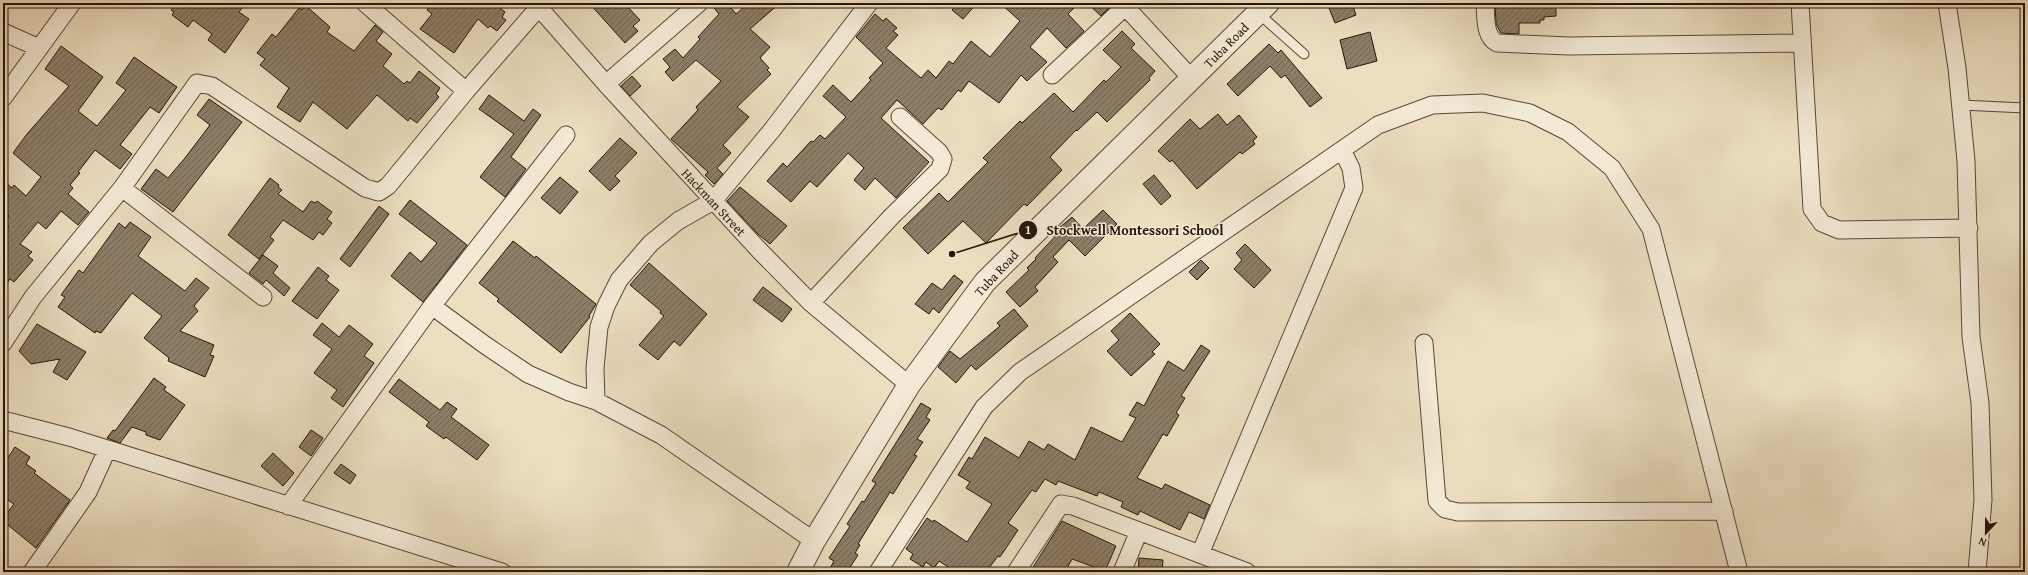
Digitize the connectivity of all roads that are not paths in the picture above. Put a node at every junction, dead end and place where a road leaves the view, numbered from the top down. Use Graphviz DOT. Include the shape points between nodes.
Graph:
graph roads {
  1 [pos="72,3"];
  2 [pos="365,3"];
  3 [pos="699,3"];
  4 [pos="869,3"];
  5 [pos="1485,3"];
  6 [pos="1800,3"];
  7 [pos="1947,3"];
  8 [pos="1125,4"];
  9 [pos="537,5"];
  10 [pos="1263,8"];
  11 [pos="3,32"];
  12 [pos="1802,43"];
  13 [pos="39,48"];
  14 [pos="1304,54"];
  15 [pos="1052,75"];
  16 [pos="1192,79"];
  17 [pos="606,84"];
  18 [pos="466,90"];
  19 [pos="3,98"];
  20 [pos="1961,105"];
  21 [pos="2025,108"];
  22 [pos="900,117"];
  23 [pos="566,135"];
  24 [pos="1342,150"];
  25 [pos="122,188"];
  26 [pos="713,201"];
  27 [pos="1969,228"];
  28 [pos="263,297"];
  29 [pos="811,303"];
  30 [pos="432,306"];
  31 [pos="3,342"];
  32 [pos="1424,343"];
  33 [pos="909,385"];
  34 [pos="596,401"];
  35 [pos="3,420"];
  36 [pos="107,450"];
  37 [pos="288,506"];
  38 [pos="1724,511"];
  39 [pos="1139,531"];
  40 [pos="814,540"];
  41 [pos="1200,554"];
  42 [pos="1217,567"];
  43 [pos="32,572"];
  44 [pos="502,572"];
  45 [pos="798,572"];
  46 [pos="878,572"];
  47 [pos="1016,572"];
  48 [pos="1122,572"];
  49 [pos="1247,572"];
  50 [pos="1740,572"];
  51 [pos="1977,572"];
  1 -- 13 [label="street"];
  2 -- 18 [label="street"];
  3 -- 17 [label="street"];
  4 -- 26 [label="street" via="772,130"];
  5 -- 12 [label="street" via="1488,36 1497,43 1569,46"];
  6 -- 12 [label="street"];
  7 -- 20 [label="street"];
  8 -- 15 [label="street"];
  8 -- 16 [label="street"];
  9 -- 17 [label="street, Hackman Street"];
  9 -- 18 [label="street"];
  10 -- 14 [label="lane"];
  10 -- 16 [label="street, Tuba Road"];
  11 -- 13 [label="street"];
  12 -- 27 [label="street" via="1812,209 1822,223 1839,230"];
  13 -- 19 [label="street"];
  16 -- 33 [label="street, Tuba Road" via="985,282"];
  17 -- 26 [label="street, Hackman Street"];
  18 -- 25 [label="street" via="388,186 379,192 365,188 212,86 197,83"];
  20 -- 21 [label="lane"];
  20 -- 27 [label="street"];
  22 -- 29 [label="street" via="939,152 943,159 940,169"];
  23 -- 30 [label="street"];
  24 -- 38 [label="street" via="1378,125 1432,105 1483,103 1530,113 1568,132 1612,168 1651,229"];
  24 -- 41 [label="street" via="1351,168 1354,188"];
  24 -- 46 [label="street" via="1020,372 984,407"];
  25 -- 28 [label="street"];
  25 -- 31 [label="street" via="33,297"];
  26 -- 29 [label="street, Hackman Street"];
  26 -- 34 [label="street" via="678,221 651,243 619,280 599,327 595,368"];
  27 -- 51 [label="street" via="1971,337 1980,403 1983,500"];
  29 -- 33 [label="street, Hackman Street"];
  30 -- 34 [label="street" via="528,374"];
  30 -- 37 [label="street"];
  32 -- 38 [label="street" via="1437,501 1445,509 1458,512"];
  33 -- 40 [label="street, Tuba Road"];
  34 -- 40 [label="street" via="661,435"];
  35 -- 36 [label="street"];
  36 -- 37 [label="street"];
  36 -- 43 [label="street" via="88,492"];
  37 -- 44 [label="street"];
  38 -- 50 [label="street"];
  39 -- 41 [label="street"];
  39 -- 47 [label="street" via="1073,506 1061,504"];
  39 -- 48 [label="street"];
  40 -- 45 [label="street, Tuba Road"];
  41 -- 42 [label="street"];
  42 -- 49 [label="street"];
}
